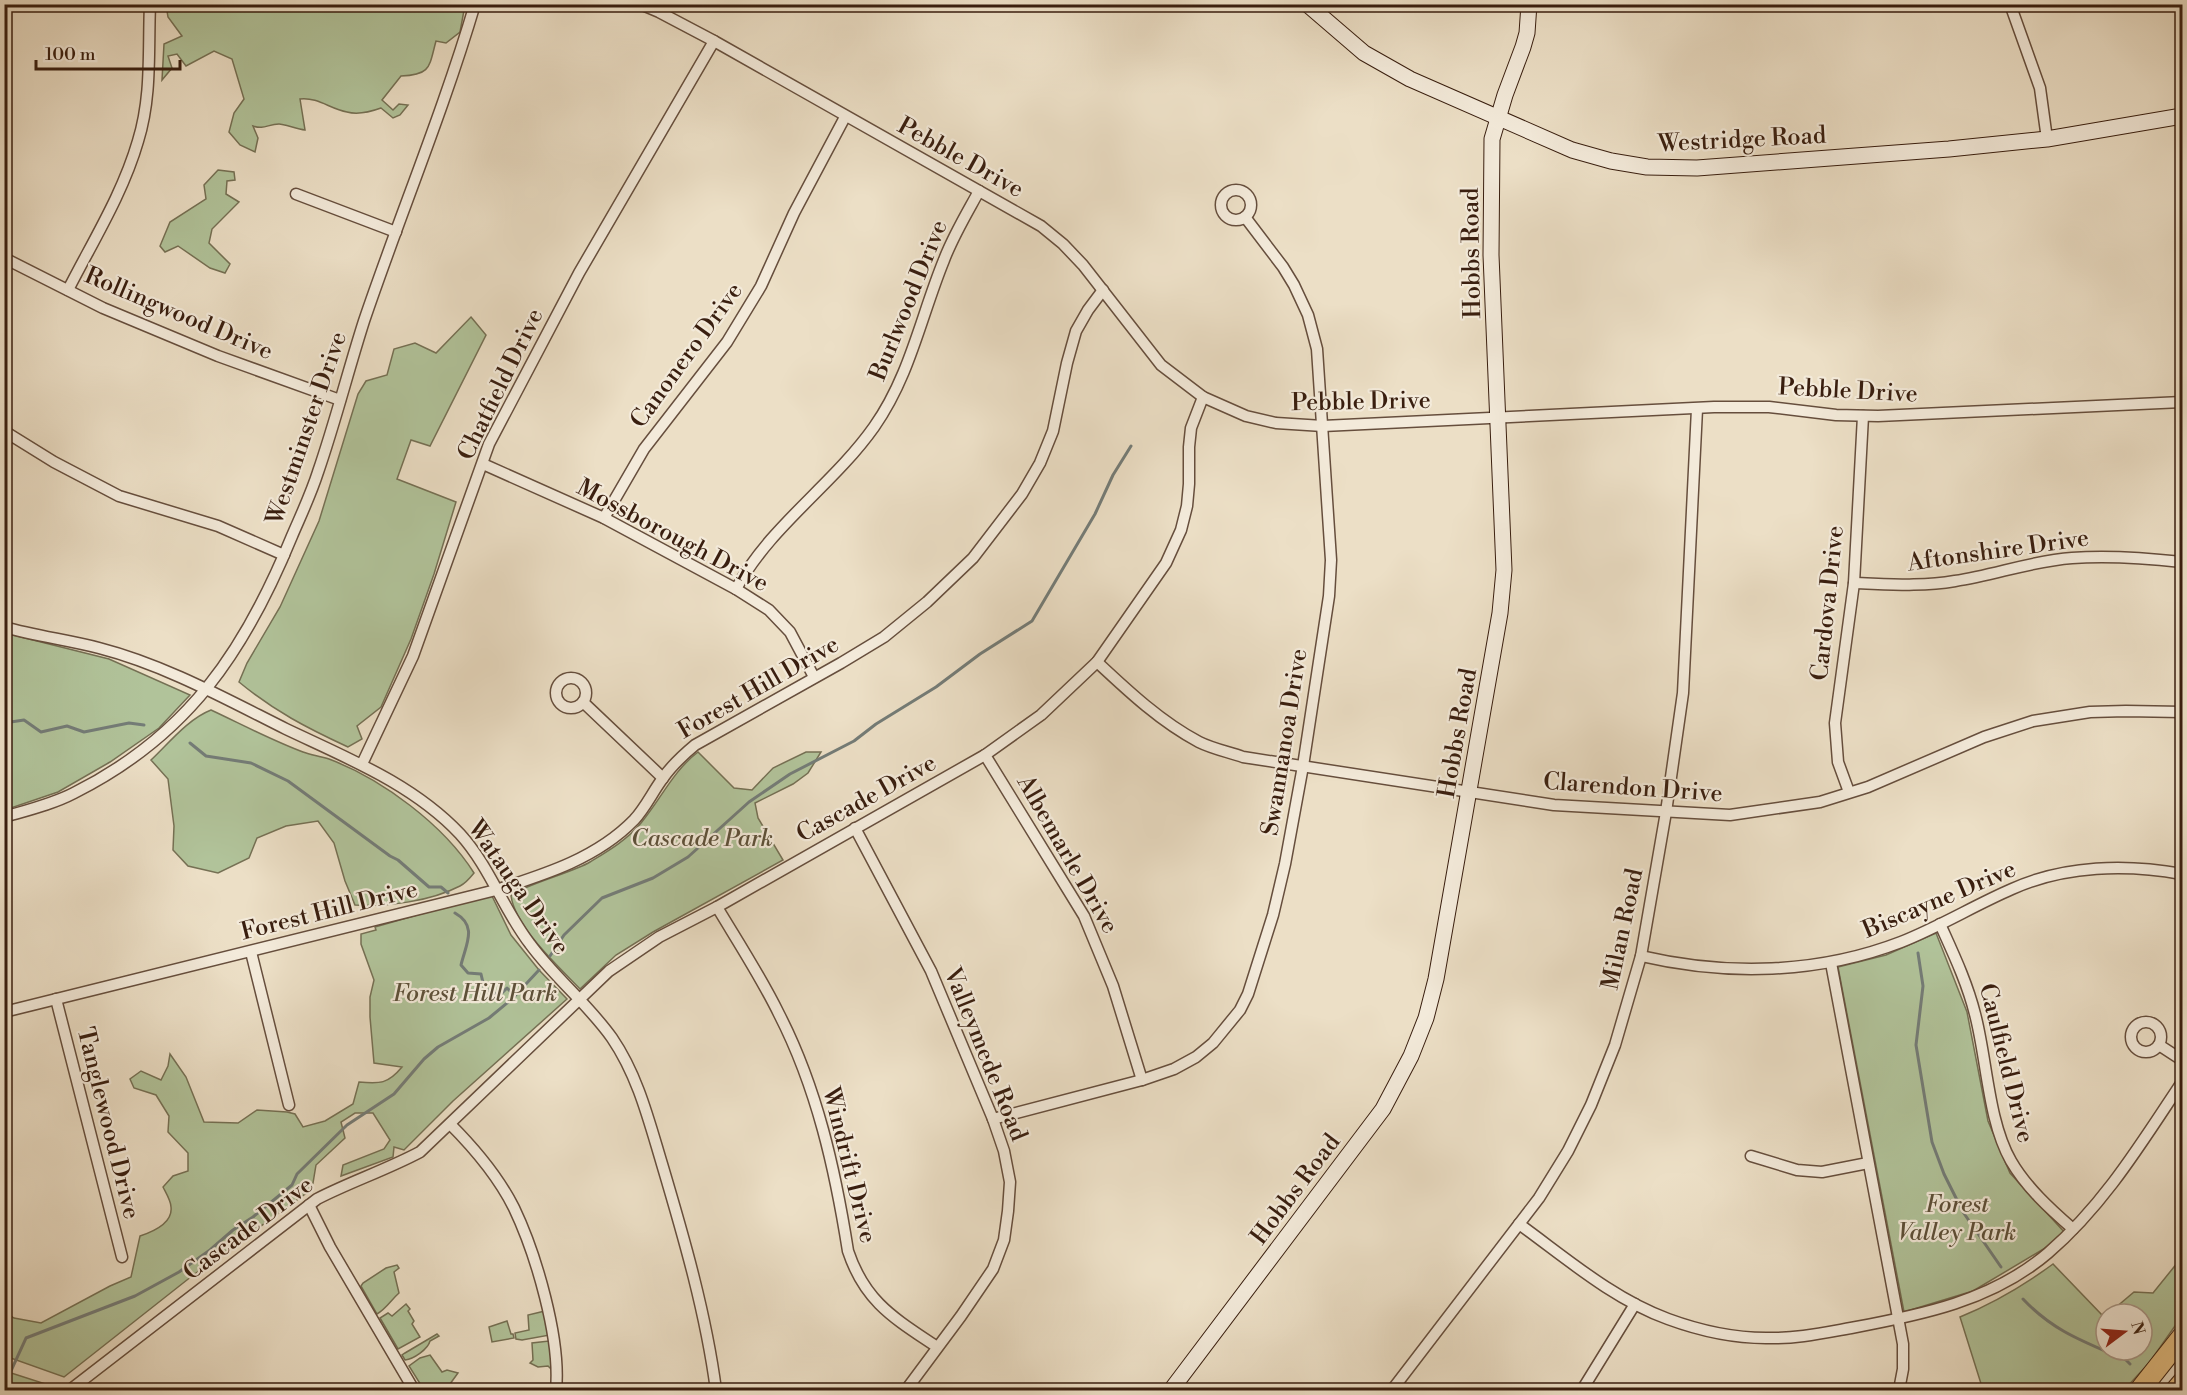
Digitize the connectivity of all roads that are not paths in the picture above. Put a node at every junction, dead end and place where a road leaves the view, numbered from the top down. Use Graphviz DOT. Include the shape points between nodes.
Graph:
graph roads {
  1 [pos="150,4"];
  2 [pos="475,4"];
  3 [pos="640,4"];
  4 [pos="1307,4"];
  5 [pos="1529,4"];
  6 [pos="2010,4"];
  7 [pos="714,41"];
  8 [pos="2182,116"];
  9 [pos="845,117"];
  10 [pos="1498,118"];
  11 [pos="2047,139"];
  12 [pos="979,191"];
  13 [pos="297,194"];
  14 [pos="1245,217"];
  15 [pos="396,232"];
  16 [pos="4,258"];
  17 [pos="68,290"];
  18 [pos="1103,290"];
  19 [pos="1203,397"];
  20 [pos="340,400"];
  21 [pos="2182,402"];
  22 [pos="1697,409"];
  23 [pos="1863,416"];
  24 [pos="1499,418"];
  25 [pos="1323,426"];
  26 [pos="4,431"];
  27 [pos="483,464"];
  28 [pos="604,518"];
  29 [pos="284,555"];
  30 [pos="2182,562"];
  31 [pos="1854,583"];
  32 [pos="736,589"];
  33 [pos="4,627"];
  34 [pos="1097,662"];
  35 [pos="814,677"];
  36 [pos="207,689"];
  37 [pos="583,702"];
  38 [pos="2182,712"];
  39 [pos="985,755"];
  40 [pos="362,764"];
  41 [pos="1303,766"];
  42 [pos="663,778"];
  43 [pos="1470,792"];
  44 [pos="1849,792"];
  45 [pos="1666,812"];
  46 [pos="4,817"];
  47 [pos="855,828"];
  48 [pos="2182,874"];
  49 [pos="496,890"];
  50 [pos="717,907"];
  51 [pos="1940,924"];
  52 [pos="251,952"];
  53 [pos="1641,956"];
  54 [pos="1831,963"];
  55 [pos="56,999"];
  56 [pos="578,999"];
  57 [pos="4,1012"];
  58 [pos="2159,1045"];
  59 [pos="2182,1060"];
  60 [pos="1142,1080"];
  61 [pos="2182,1082"];
  62 [pos="289,1105"];
  63 [pos="993,1119"];
  64 [pos="450,1124"];
  65 [pos="1751,1156"];
  66 [pos="1868,1163"];
  67 [pos="309,1205"];
  68 [pos="1519,1224"];
  69 [pos="2073,1229"];
  70 [pos="122,1257"];
  71 [pos="1635,1304"];
  72 [pos="1899,1319"];
  73 [pos="2182,1337"];
  74 [pos="937,1347"];
  75 [pos="2182,1383"];
  76 [pos="69,1390"];
  77 [pos="414,1390"];
  78 [pos="556,1390"];
  79 [pos="716,1390"];
  80 [pos="906,1390"];
  81 [pos="1171,1390"];
  82 [pos="1392,1390"];
  83 [pos="1582,1390"];
  84 [pos="1899,1390"];
  85 [pos="2140,1390"];
  86 [pos="2176,1390"];
  1 -- 17 [label="street" via="150,68 139,139 127,173"];
  2 -- 15 [label="street, Westminster Drive"];
  3 -- 7 [label="street, Pebble Drive"];
  4 -- 10 [label="street, Westridge Road" via="1377,61"];
  5 -- 10 [label="street, Hobbs Road" via="1527,33"];
  6 -- 11 [label="street" via="2040,88"];
  7 -- 9 [label="street, Pebble Drive"];
  7 -- 27 [label="street, Chatfield Drive" via="579,273 489,444"];
  8 -- 11 [label="street, Westridge Road"];
  9 -- 12 [label="street, Pebble Drive"];
  9 -- 28 [label="street, Canonero Drive" via="761,286 733,333 644,448"];
  10 -- 11 [label="street, Westridge Road" via="1592,156 1667,168 1949,150"];
  10 -- 24 [label="street, Hobbs Road" via="1492,139 1491,233"];
  12 -- 18 [label="street, Pebble Drive" via="1041,226 1063,244"];
  12 -- 32 [label="street, Burlwood Drive" via="944,258 906,370 875,426 768,543"];
  13 -- 15 [label="street"];
  14 -- 25 [label="street, Swannanoa Drive" via="1283,267 1308,315 1317,349"];
  15 -- 20 [label="street, Westminster Drive"];
  16 -- 17 [label="street, Rollingwood Drive"];
  17 -- 20 [label="street, Rollingwood Drive" via="218,356"];
  18 -- 19 [label="street, Pebble Drive" via="1161,366"];
  18 -- 35 [label="street, Forest Hill Drive" via="1077,331 1053,431 1040,463 1003,520 973,558 927,602 884,637"];
  19 -- 25 [label="street, Pebble Drive" via="1246,416 1276,423"];
  19 -- 34 [label="street, Cascade Drive" via="1191,428 1190,483 1181,530 1166,563"];
  20 -- 29 [label="street, Westminster Drive" via="318,474"];
  21 -- 23 [label="street, Pebble Drive"];
  22 -- 23 [label="street, Pebble Drive" via="1769,407"];
  22 -- 24 [label="street, Pebble Drive"];
  22 -- 45 [label="street, Milan Road" via="1683,693"];
  23 -- 31 [label="street, Cardova Drive"];
  24 -- 25 [label="street, Pebble Drive"];
  24 -- 43 [label="street, Hobbs Road" via="1504,570"];
  25 -- 41 [label="street, Swannanoa Drive" via="1331,560 1329,596"];
  26 -- 29 [label="street" via="119,496 218,526"];
  27 -- 28 [label="street, Mossborough Drive"];
  27 -- 40 [label="street, Chatfield Drive" via="413,656"];
  28 -- 32 [label="street, Mossborough Drive"];
  29 -- 36 [label="street, Westminster Drive" via="245,635"];
  30 -- 31 [label="street, Aftonshire Drive" via="2073,558 1912,586"];
  31 -- 44 [label="street, Cardova Drive" via="1835,723 1839,762"];
  32 -- 35 [label="street, Mossborough Drive" via="769,610 789,632"];
  33 -- 36 [label="street, Watauga Drive" via="100,649"];
  34 -- 39 [label="street, Cascade Drive" via="1041,715"];
  34 -- 41 [label="street, Clarendon Drive" via="1136,698 1200,742 1243,757"];
  35 -- 42 [label="street, Forest Hill Drive" via="695,745"];
  36 -- 40 [label="street, Watauga Drive"];
  36 -- 46 [label="street, Westminster Drive" via="158,740 116,770 72,794"];
  37 -- 42 [label="street"];
  38 -- 44 [label="street, Clarendon Drive" via="2090,712 2033,721"];
  39 -- 47 [label="street, Cascade Drive"];
  39 -- 60 [label="street, Albemarle Drive" via="1084,916 1113,986"];
  40 -- 49 [label="street, Watauga Drive" via="418,798 459,833 482,862"];
  41 -- 43 [label="street, Clarendon Drive"];
  41 -- 60 [label="street, Swannanoa Drive" via="1273,915 1248,994 1214,1043 1174,1069"];
  42 -- 49 [label="street, Forest Hill Drive" via="636,818 604,845 549,873"];
  43 -- 45 [label="street, Clarendon Drive" via="1554,805"];
  43 -- 81 [label="street, Hobbs Road" via="1436,979 1411,1056 1383,1109"];
  44 -- 45 [label="street, Clarendon Drive" via="1820,802 1730,814"];
  45 -- 53 [label="street, Milan Road"];
  47 -- 50 [label="street, Cascade Drive"];
  47 -- 63 [label="street, Valleymede Road" via="931,971"];
  48 -- 51 [label="street, Biscayne Drive" via="2085,869 2049,876 2014,888"];
  49 -- 52 [label="street, Forest Hill Drive"];
  49 -- 56 [label="street, Watauga Drive" via="531,946"];
  50 -- 56 [label="street, Cascade Drive" via="659,937 609,971"];
  50 -- 74 [label="street, Windrift Drive" via="764,985 799,1057 828,1142 848,1251 862,1284 902,1324"];
  51 -- 54 [label="street, Biscayne Drive" via="1901,942"];
  51 -- 69 [label="street, Caulfield Drive" via="1975,1014 1996,1119 2010,1160 2025,1182"];
  52 -- 55 [label="street, Forest Hill Drive"];
  52 -- 62 [label="street"];
  53 -- 54 [label="street, Biscayne Drive" via="1706,967 1747,969"];
  53 -- 68 [label="street, Milan Road" via="1615,1045 1591,1105 1568,1151"];
  54 -- 66 [label="street"];
  55 -- 57 [label="street, Forest Hill Drive"];
  55 -- 70 [label="street, Tanglewood Drive"];
  56 -- 64 [label="street, Cascade Drive"];
  56 -- 79 [label="street, Watauga Drive" via="612,1038 642,1097 700,1301"];
  58 -- 59 [label="street"];
  60 -- 63 [label="street, Swannanoa Drive"];
  61 -- 69 [label="street" via="2109,1190"];
  63 -- 74 [label="street, Valleymede Road" via="1010,1182 1004,1240 993,1269"];
  64 -- 67 [label="street, Cascade Drive" via="420,1152"];
  64 -- 78 [label="street" via="474,1148 514,1208 534,1260 552,1330"];
  65 -- 66 [label="street" via="1797,1170 1822,1172"];
  66 -- 72 [label="street"];
  67 -- 76 [label="street, Cascade Drive"];
  67 -- 77 [label="street"];
  68 -- 71 [label="street"];
  68 -- 82 [label="street, Milan Road"];
  69 -- 72 [label="street" via="2030,1267 1986,1293"];
  71 -- 72 [label="street" via="1707,1330 1765,1338 1796,1337"];
  71 -- 83 [label="street"];
  72 -- 84 [label="street" via="1903,1361"];
  73 -- 85 [label="highway"];
  74 -- 80 [label="street, Valleymede Road"];
  75 -- 86 [label="highway"];
}
